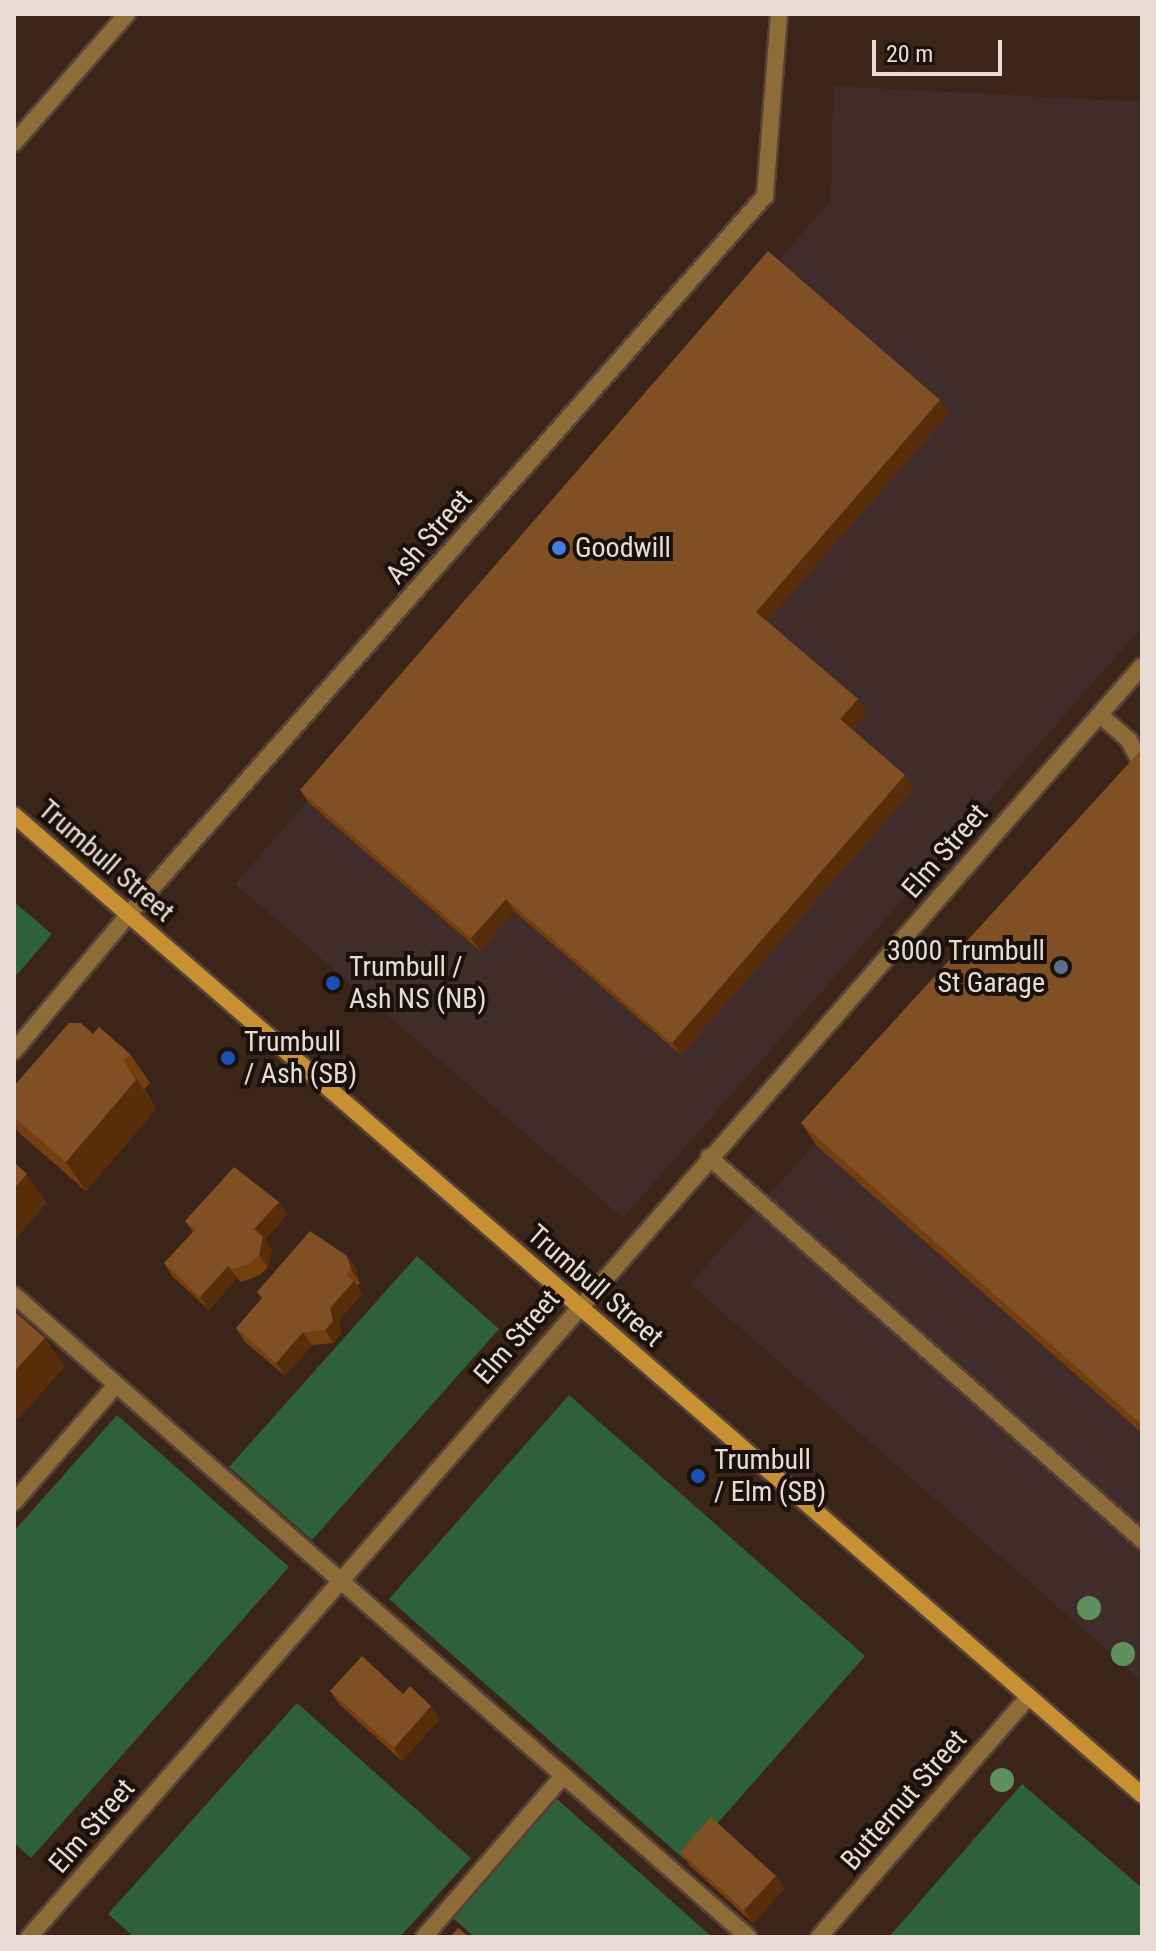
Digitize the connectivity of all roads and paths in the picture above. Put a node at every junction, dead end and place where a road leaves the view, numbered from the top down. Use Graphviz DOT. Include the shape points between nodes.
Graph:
graph roads {
  1 [pos="127,14"];
  2 [pos="779,14"];
  3 [pos="14,143"];
  4 [pos="1142,666"];
  5 [pos="1100,715"];
  6 [pos="1135,741"];
  7 [pos="1142,766"];
  8 [pos="14,815"];
  9 [pos="128,915"];
  10 [pos="14,1051"];
  11 [pos="709,1157"];
  12 [pos="14,1295"];
  13 [pos="579,1306"];
  14 [pos="116,1385"];
  15 [pos="14,1502"];
  16 [pos="1142,1540"];
  17 [pos="338,1582"];
  18 [pos="1028,1697"];
  19 [pos="563,1776"];
  20 [pos="1142,1795"];
  21 [pos="29,1937"];
  22 [pos="424,1937"];
  23 [pos="748,1937"];
  24 [pos="819,1937"];
  1 -- 3 [label="street"];
  2 -- 9 [label="street, Ash Street" via="765,196"];
  4 -- 5 [label="street, Elm Street"];
  5 -- 6 [label="street"];
  5 -- 11 [label="street, Elm Street"];
  6 -- 7 [label="street"];
  8 -- 9 [label="street, Trumbull Street"];
  9 -- 10 [label="street, Ash Street"];
  9 -- 13 [label="street, Trumbull Street"];
  11 -- 13 [label="street, Elm Street"];
  11 -- 16 [label="street"];
  12 -- 14 [label="street"];
  13 -- 17 [label="street, Elm Street"];
  13 -- 18 [label="street, Trumbull Street"];
  14 -- 15 [label="street"];
  14 -- 17 [label="street"];
  17 -- 19 [label="street"];
  17 -- 21 [label="street, Elm Street"];
  18 -- 20 [label="street, Trumbull Street"];
  18 -- 24 [label="street, Butternut Street"];
  19 -- 22 [label="street"];
  19 -- 23 [label="street"];
}
